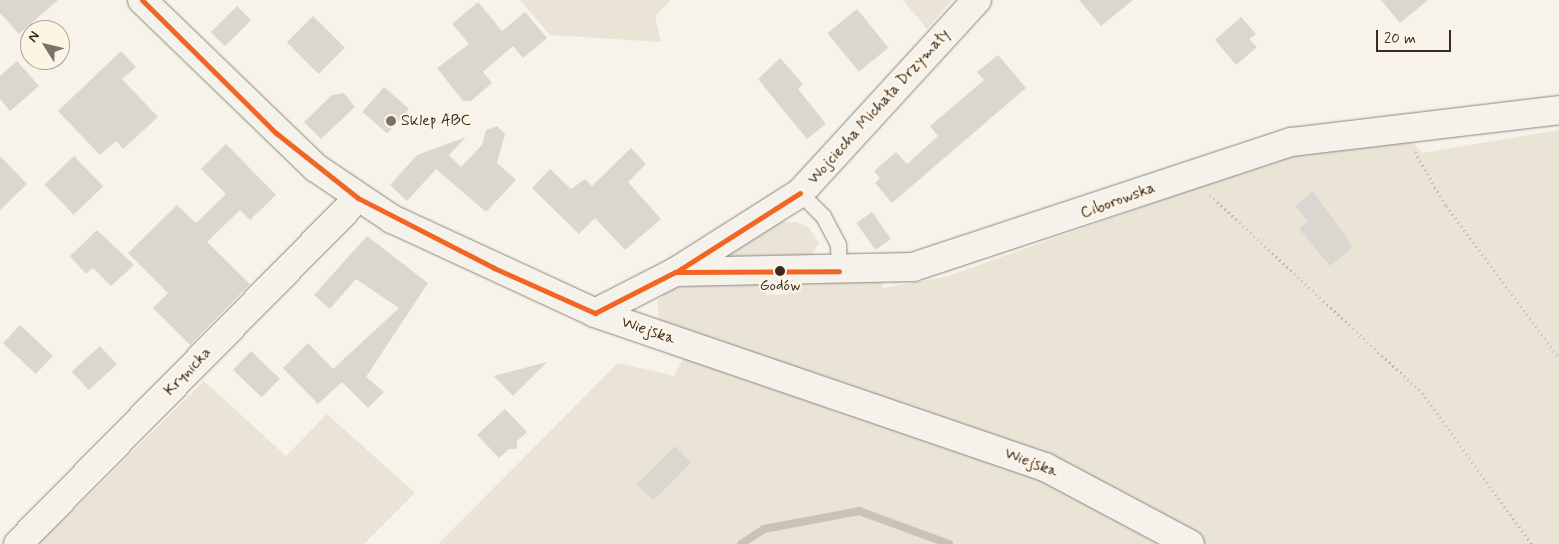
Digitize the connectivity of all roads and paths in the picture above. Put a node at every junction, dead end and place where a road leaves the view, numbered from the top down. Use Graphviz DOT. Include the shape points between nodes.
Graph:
graph roads {
  1 [pos="142,0"];
  2 [pos="978,0"];
  3 [pos="1559,110"];
  4 [pos="1408,128"];
  5 [pos="1188,175"];
  6 [pos="800,194"];
  7 [pos="358,198"];
  8 [pos="839,271"];
  9 [pos="675,272"];
  10 [pos="594,313"];
  11 [pos="1559,358"];
  12 [pos="18,544"];
  13 [pos="1190,544"];
  14 [pos="1532,544"];
  1 -- 7 [label="street, Wiejska" via="276,133"];
  2 -- 6 [label="street, Wojciecha Michała Drzymały"];
  3 -- 4 [label="street, Ciborowska"];
  4 -- 5 [label="street, Ciborowska" via="1292,142"];
  4 -- 11 [label="path" via="1418,162 1446,206"];
  5 -- 8 [label="street, Ciborowska" via="913,267"];
  5 -- 14 [label="path" via="1422,393"];
  6 -- 8 [label="lane" via="823,216 838,244"];
  6 -- 9 [label="street, Wojciecha Michała Drzymały"];
  7 -- 10 [label="street, Wiejska" via="460,252"];
  7 -- 12 [label="street, Krynicka"];
  8 -- 9 [label="street, Ciborowska"];
  9 -- 10 [label="street, Wojciecha Michała Drzymały"];
  10 -- 13 [label="street, Wiejska" via="1045,467"];
}
